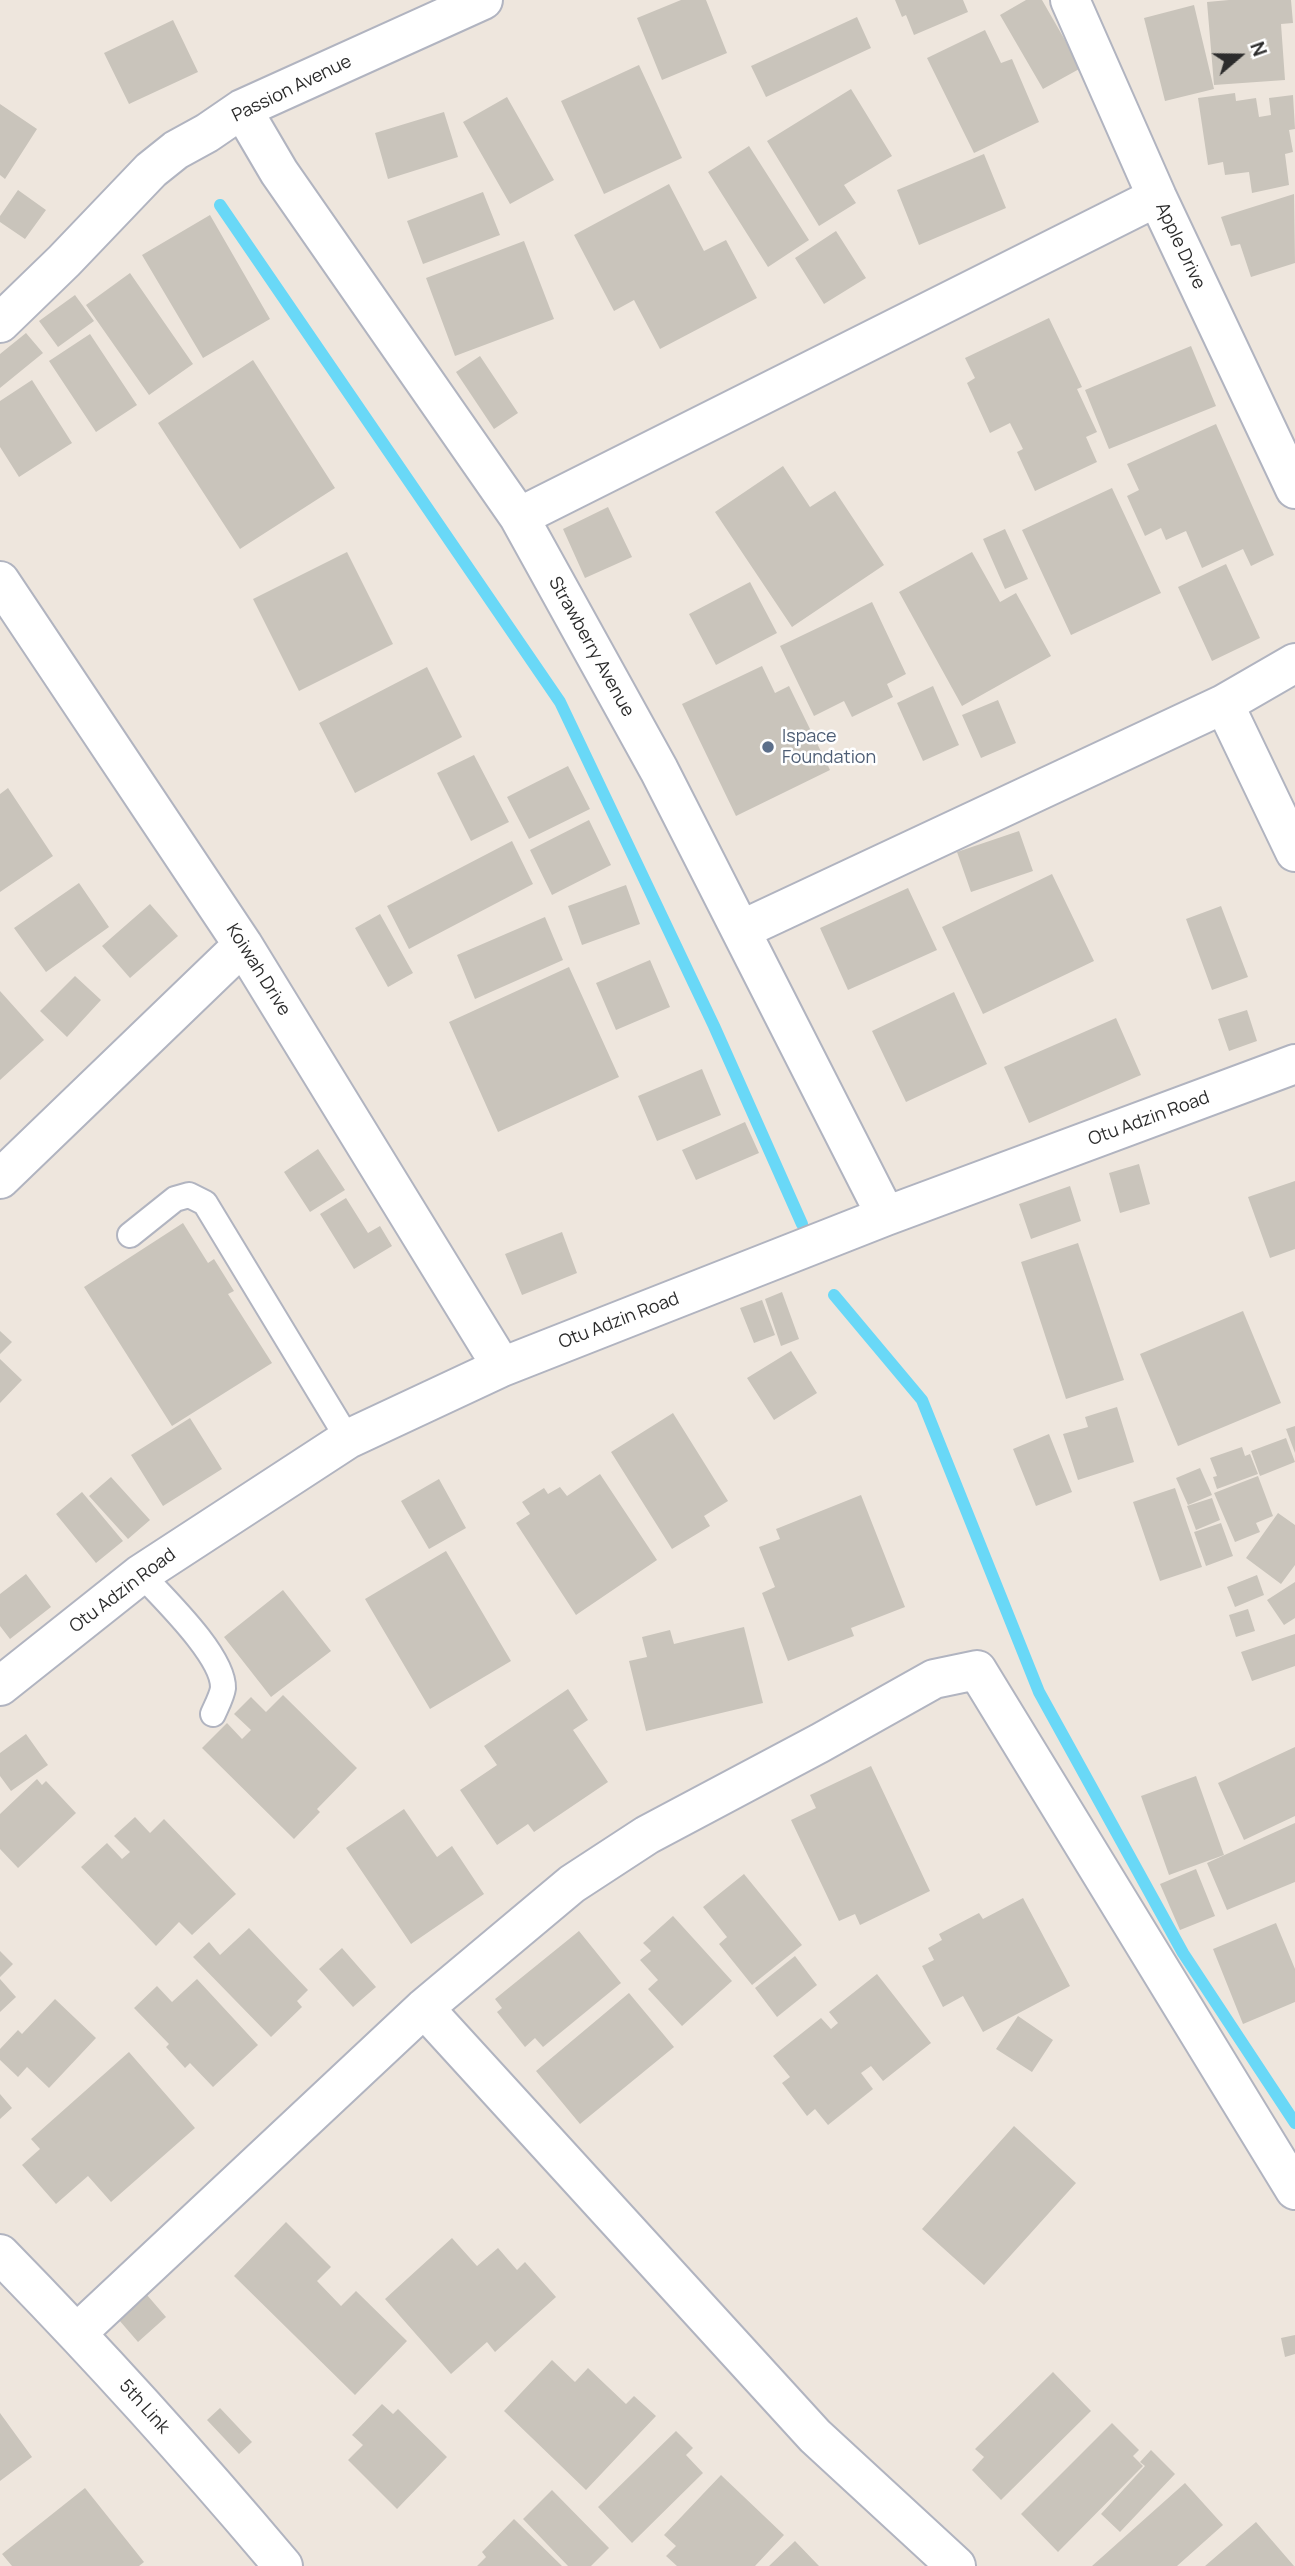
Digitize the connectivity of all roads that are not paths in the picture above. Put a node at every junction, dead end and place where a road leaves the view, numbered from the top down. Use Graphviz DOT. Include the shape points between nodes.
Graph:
graph roads {
  1 [pos="483,0"];
  2 [pos="1070,0"];
  3 [pos="242,109"];
  4 [pos="1157,197"];
  5 [pos="0,323"];
  6 [pos="1295,489"];
  7 [pos="519,517"];
  8 [pos="0,581"];
  9 [pos="1295,663"];
  10 [pos="1224,704"];
  11 [pos="1295,852"];
  12 [pos="741,930"];
  13 [pos="243,945"];
  14 [pos="1295,1065"];
  15 [pos="0,1179"];
  16 [pos="886,1216"];
  17 [pos="130,1235"];
  18 [pos="502,1367"];
  19 [pos="348,1439"];
  20 [pos="141,1574"];
  21 [pos="0,1686"];
  22 [pos="214,1714"];
  23 [pos="424,2008"];
  24 [pos="1295,2190"];
  25 [pos="0,2253"];
  26 [pos="77,2333"];
  27 [pos="283,2566"];
  28 [pos="956,2566"];
  1 -- 3 [label="street, Passion Avenue"];
  2 -- 4 [label="street, Apple Drive"];
  3 -- 5 [label="street, Passion Avenue" via="151,170"];
  3 -- 7 [label="street, Strawberry Avenue" via="279,172"];
  4 -- 6 [label="street, Apple Drive"];
  4 -- 7 [label="street"];
  7 -- 12 [label="street, Strawberry Avenue" via="659,770"];
  8 -- 13 [label="street, Koiwah Drive"];
  9 -- 10 [label="street"];
  10 -- 11 [label="street"];
  10 -- 12 [label="street"];
  12 -- 16 [label="street, Strawberry Avenue"];
  13 -- 15 [label="street"];
  13 -- 18 [label="street, Koiwah Drive"];
  14 -- 16 [label="street, Otu Adzin Road"];
  16 -- 18 [label="street, Otu Adzin Road"];
  17 -- 19 [label="lane" via="175,1199 189,1195 205,1203"];
  18 -- 19 [label="street, Otu Adzin Road"];
  19 -- 20 [label="street, Otu Adzin Road"];
  20 -- 21 [label="street, Otu Adzin Road"];
  20 -- 22 [label="lane" via="205,1645 219,1669 223,1689"];
  23 -- 24 [label="street" via="572,1884 646,1835 934,1679 977,1670"];
  23 -- 26 [label="street"];
  23 -- 28 [label="street" via="815,2436"];
  25 -- 26 [label="street, 5th Link"];
  26 -- 27 [label="street, 5th Link"];
}
